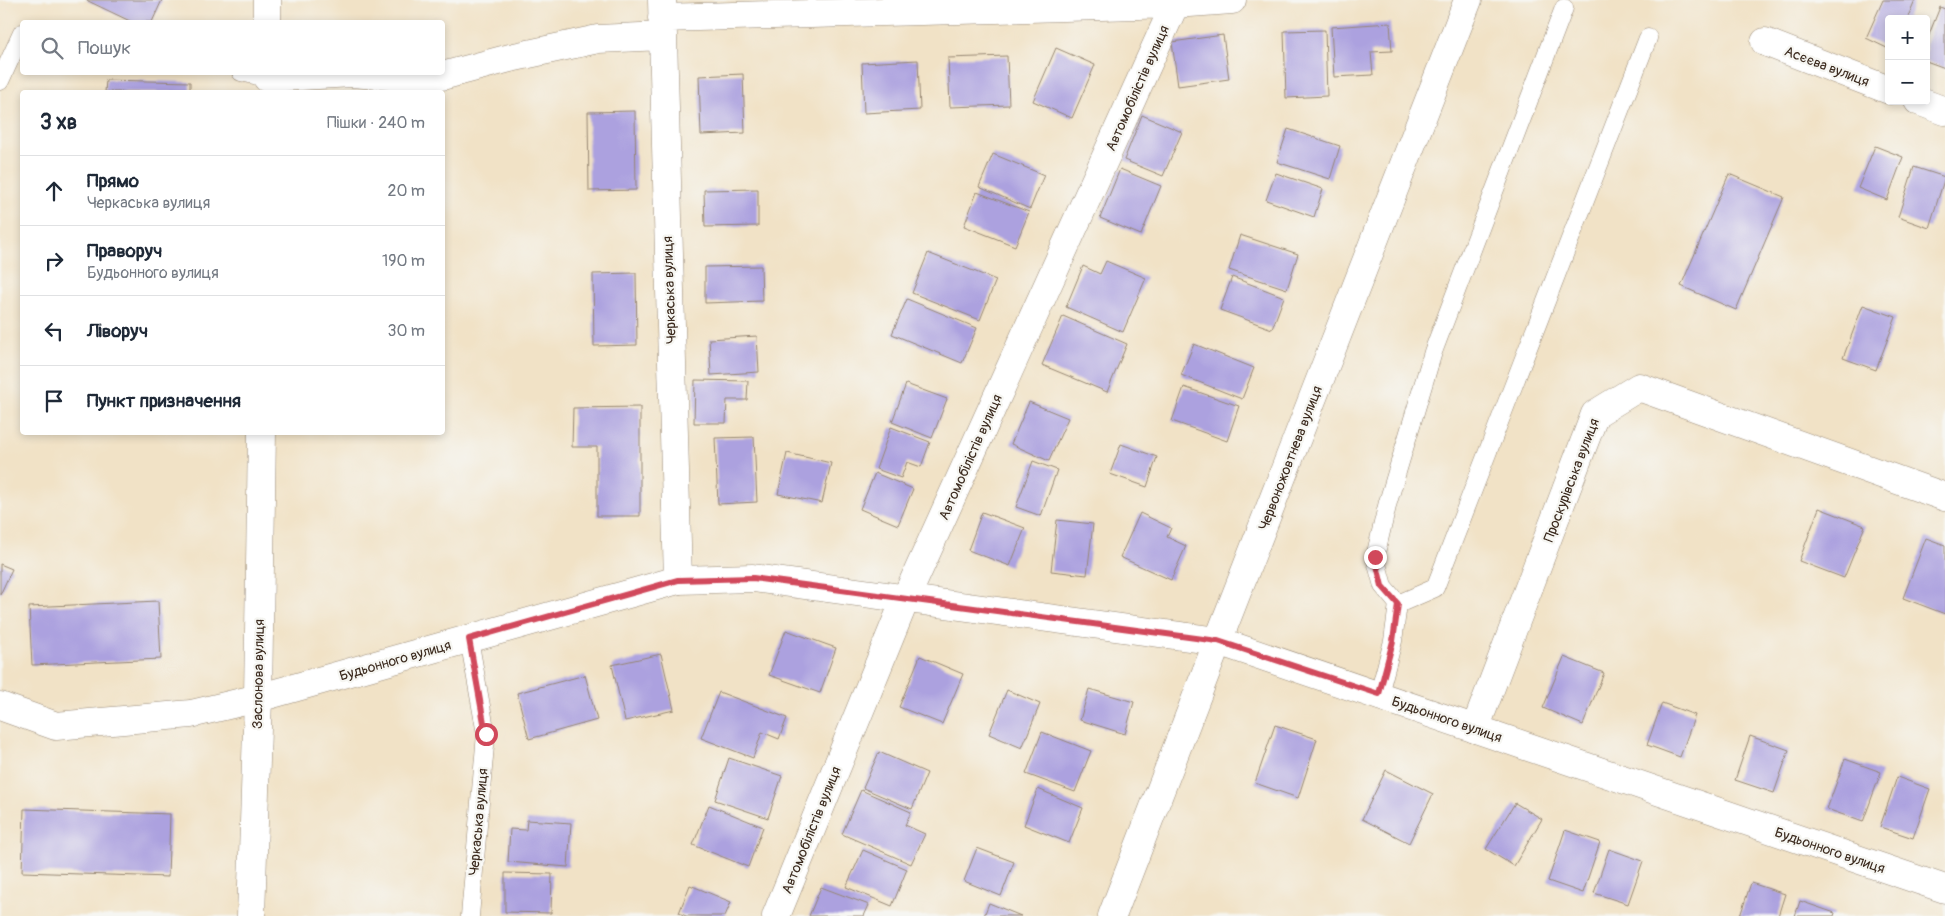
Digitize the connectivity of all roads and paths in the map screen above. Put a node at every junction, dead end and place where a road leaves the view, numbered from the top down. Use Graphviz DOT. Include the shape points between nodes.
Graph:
graph roads {
  1 [pos="267,0"];
  2 [pos="1232,0"];
  3 [pos="1468,0"];
  4 [pos="1175,4"];
  5 [pos="1564,8"];
  6 [pos="662,18"];
  7 [pos="267,20"];
  8 [pos="20,37"];
  9 [pos="1648,38"];
  10 [pos="1765,42"];
  11 [pos="250,75"];
  12 [pos="331,75"];
  13 [pos="378,75"];
  14 [pos="0,81"];
  15 [pos="267,81"];
  16 [pos="1885,88"];
  17 [pos="1928,105"];
  18 [pos="1945,112"];
  19 [pos="262,435"];
  20 [pos="1945,497"];
  21 [pos="678,580"];
  22 [pos="905,600"];
  23 [pos="1398,604"];
  24 [pos="469,639"];
  25 [pos="1218,641"];
  26 [pos="1379,694"];
  27 [pos="258,698"];
  28 [pos="0,706"];
  29 [pos="1475,729"];
  30 [pos="1945,889"];
  31 [pos="250,916"];
  32 [pos="470,916"];
  33 [pos="776,916"];
  34 [pos="1112,916"];
  1 -- 7 [label="street"];
  2 -- 4 [label="street"];
  3 -- 25 [label="street, Червоножовтнева вулиця"];
  4 -- 6 [label="street"];
  4 -- 22 [label="street, Автомобілістів вулиця"];
  5 -- 23 [label="lane" via="1433,352 1388,502 1375,557 1382,586"];
  6 -- 13 [label="street" via="598,39 442,76"];
  6 -- 21 [label="street, Черкаська вулиця"];
  8 -- 14 [label="lane"];
  9 -- 23 [label="lane" via="1435,588"];
  10 -- 16 [label="street, Асєєва вулиця"];
  11 -- 15 [label="lane"];
  12 -- 15 [label="street"];
  17 -- 18 [label="street"];
  19 -- 27 [label="street, Заслонова вулиця"];
  20 -- 29 [label="street, Проскурівська вулиця" via="1638,387 1595,414"];
  21 -- 22 [label="street, Будьонного вулиця" via="753,578"];
  21 -- 24 [label="street, Будьонного вулиця"];
  22 -- 25 [label="street, Будьонного вулиця"];
  22 -- 33 [label="street, Автомобілістів вулиця"];
  23 -- 26 [label="lane" via="1393,641"];
  24 -- 27 [label="street, Будьонного вулиця"];
  24 -- 32 [label="lane, Черкаська вулиця" via="486,734"];
  25 -- 26 [label="street, Будьонного вулиця"];
  25 -- 34 [label="street, Червоножовтнева вулиця"];
  26 -- 29 [label="street, Будьонного вулиця"];
  27 -- 28 [label="street, Будьонного вулиця" via="191,714 56,726"];
  27 -- 31 [label="street, Заслонова вулиця"];
  29 -- 30 [label="street, Будьонного вулиця"];
}
